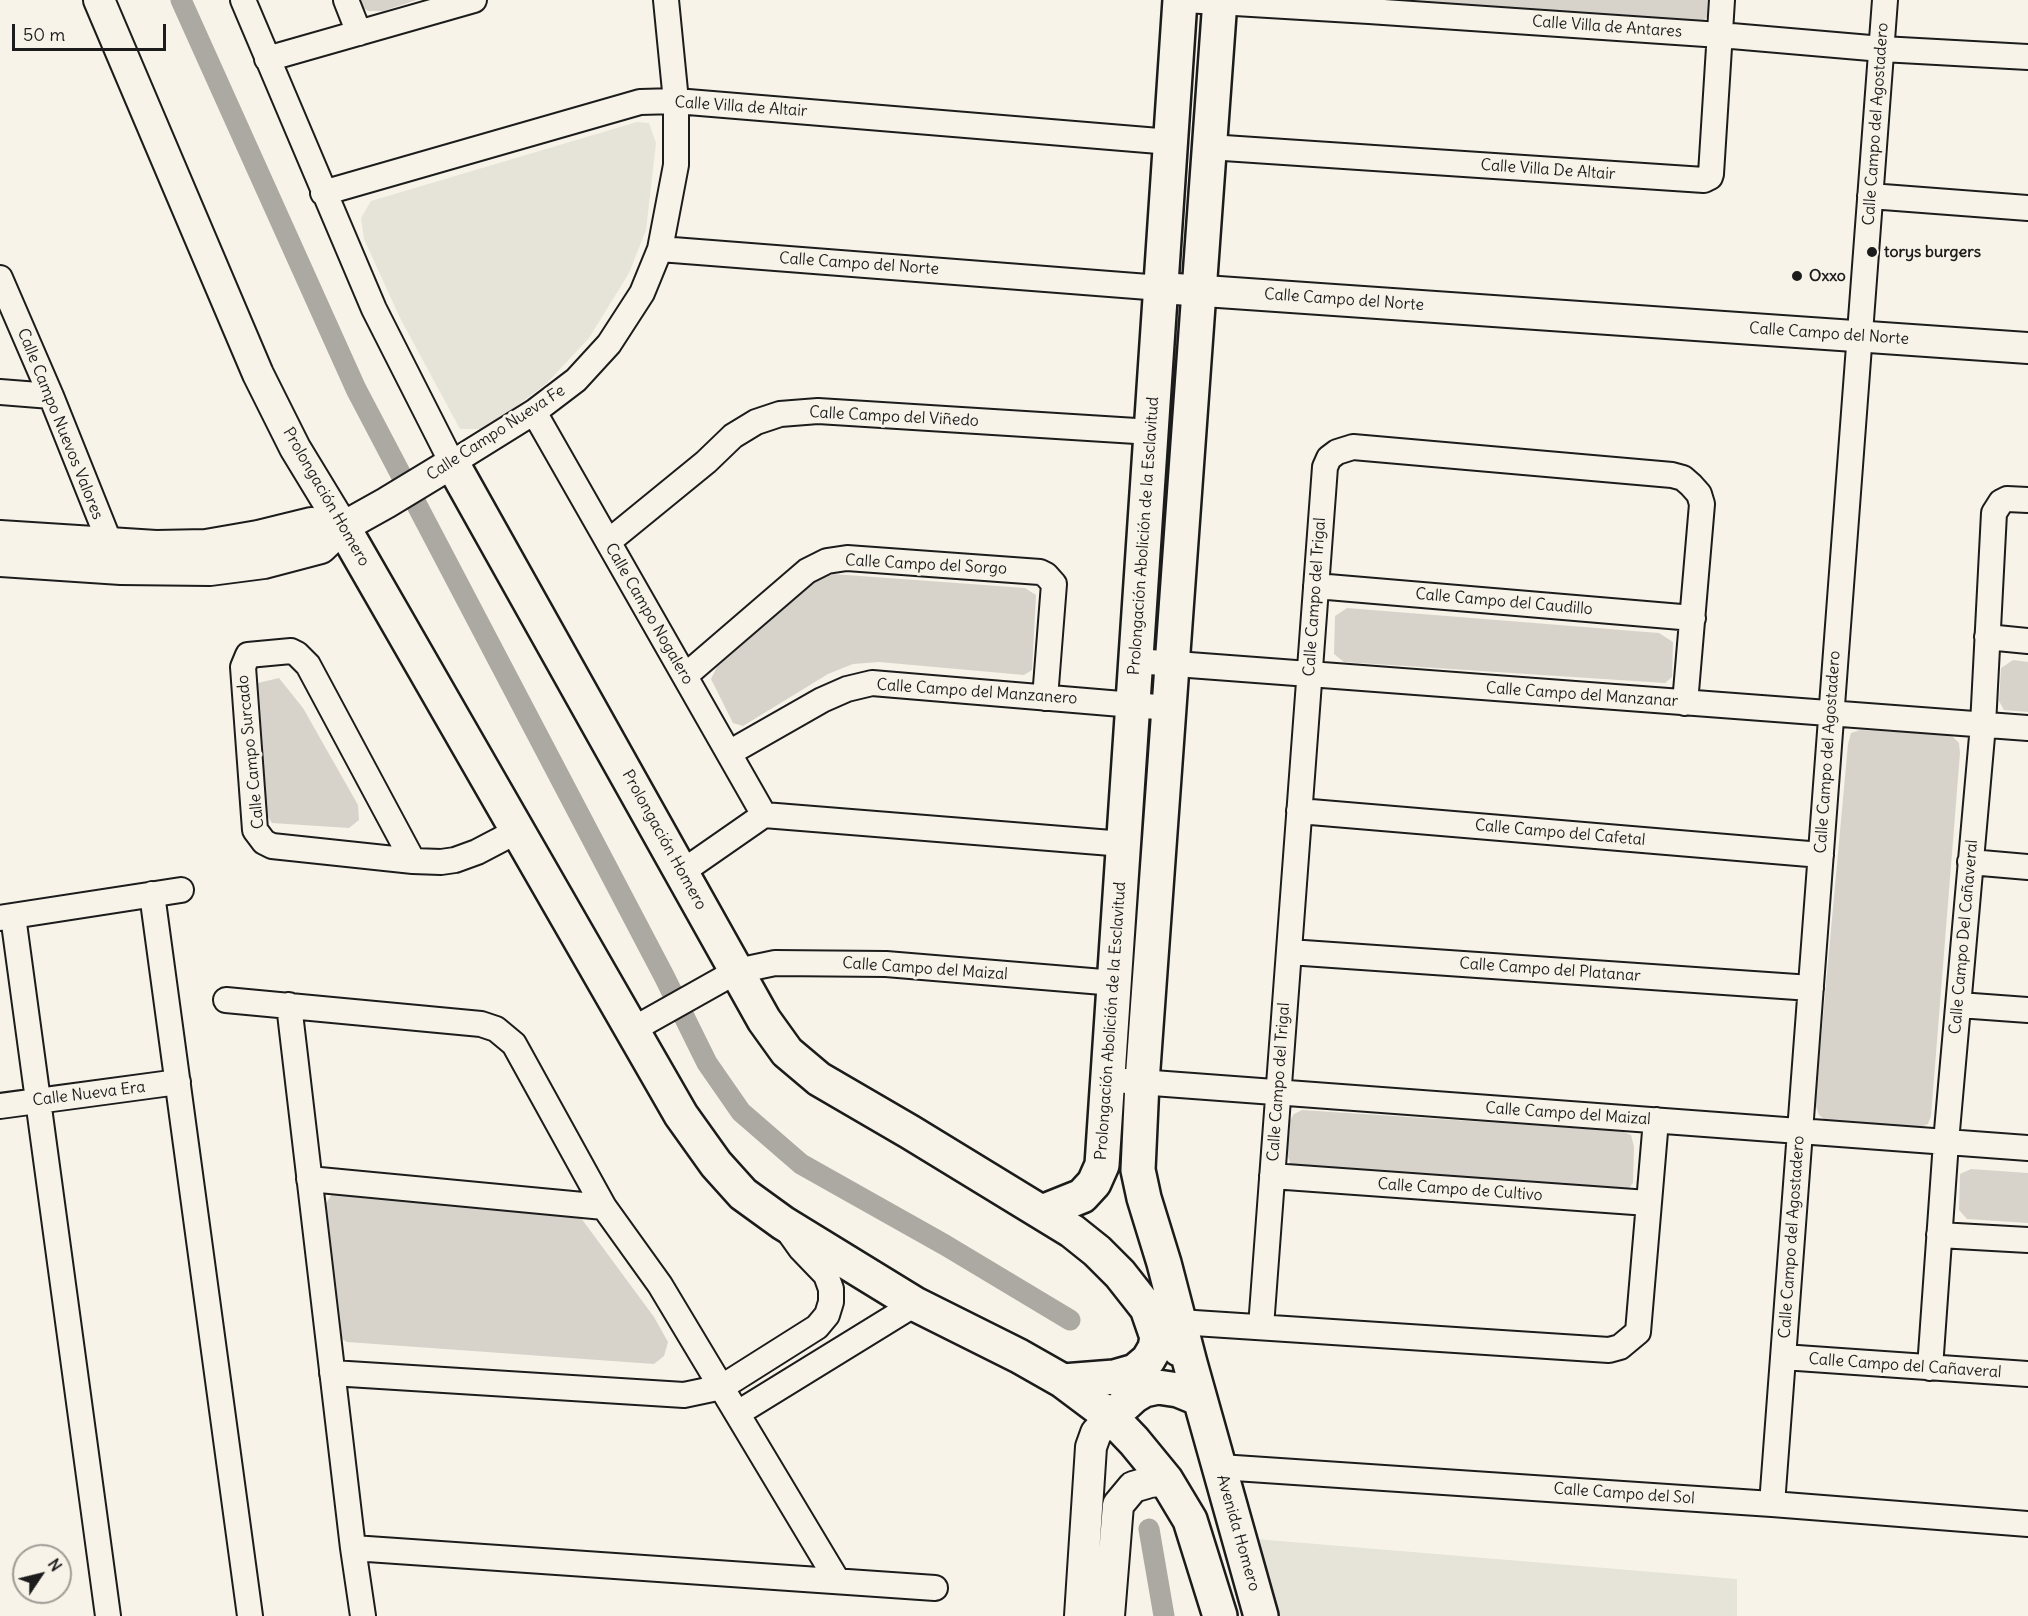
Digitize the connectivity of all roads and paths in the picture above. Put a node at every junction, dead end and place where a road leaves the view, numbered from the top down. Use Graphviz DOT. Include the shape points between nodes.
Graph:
graph roads {
  1 [pos="99,0"];
  2 [pos="243,0"];
  3 [pos="346,0"];
  4 [pos="474,0"];
  5 [pos="666,0"];
  6 [pos="1180,0"];
  7 [pos="1185,0"];
  8 [pos="1722,0"];
  9 [pos="1885,0"];
  10 [pos="1220,1"];
  11 [pos="1369,5"];
  12 [pos="359,33"];
  13 [pos="1720,35"];
  14 [pos="1882,49"];
  15 [pos="2028,57"];
  16 [pos="267,59"];
  17 [pos="675,101"];
  18 [pos="1171,142"];
  19 [pos="1209,147"];
  20 [pos="323,193"];
  21 [pos="1870,196"];
  22 [pos="2028,208"];
  23 [pos="660,249"];
  24 [pos="0,278"];
  25 [pos="1161,288"];
  26 [pos="1199,290"];
  27 [pos="1860,336"];
  28 [pos="2028,348"];
  29 [pos="0,392"];
  30 [pos="51,396"];
  31 [pos="534,412"];
  32 [pos="1152,432"];
  33 [pos="452,463"];
  34 [pos="2028,500"];
  35 [pos="343,526"];
  36 [pos="0,536"];
  37 [pos="109,542"];
  38 [pos="608,542"];
  39 [pos="0,561"];
  40 [pos="121,569"];
  41 [pos="1316,586"];
  42 [pos="1693,618"];
  43 [pos="1987,637"];
  44 [pos="2028,641"];
  45 [pos="1136,661"];
  46 [pos="1172,664"];
  47 [pos="1310,674"];
  48 [pos="684,676"];
  49 [pos="1045,698"];
  50 [pos="1685,703"];
  51 [pos="1133,705"];
  52 [pos="1169,708"];
  53 [pos="1832,713"];
  54 [pos="1983,725"];
  55 [pos="2028,728"];
  56 [pos="729,753"];
  57 [pos="1299,811"];
  58 [pos="764,815"];
  59 [pos="519,830"];
  60 [pos="1124,844"];
  61 [pos="1821,855"];
  62 [pos="413,861"];
  63 [pos="1970,862"];
  64 [pos="2028,867"];
  65 [pos="682,872"];
  66 [pos="181,890"];
  67 [pos="152,894"];
  68 [pos="7,917"];
  69 [pos="1289,952"];
  70 [pos="723,978"];
  71 [pos="1115,983"];
  72 [pos="1811,988"];
  73 [pos="226,1000"];
  74 [pos="289,1005"];
  75 [pos="1959,1005"];
  76 [pos="2028,1010"];
  77 [pos="645,1023"];
  78 [pos="1108,1080"];
  79 [pos="178,1082"];
  80 [pos="1142,1082"];
  81 [pos="1278,1092"];
  82 [pos="39,1100"];
  83 [pos="0,1106"];
  84 [pos="1656,1120"];
  85 [pos="1800,1131"];
  86 [pos="1946,1142"];
  87 [pos="2028,1148"];
  88 [pos="1272,1176"];
  89 [pos="309,1179"];
  90 [pos="1648,1203"];
  91 [pos="604,1207"];
  92 [pos="1042,1212"];
  93 [pos="783,1223"];
  94 [pos="1939,1234"];
  95 [pos="2028,1240"];
  96 [pos="915,1304"];
  97 [pos="1147,1306"];
  98 [pos="1179,1322"];
  99 [pos="1261,1327"];
  100 [pos="1783,1357"];
  101 [pos="1190,1363"];
  102 [pos="1930,1368"];
  103 [pos="332,1373"];
  104 [pos="2028,1374"];
  105 [pos="1063,1381"];
  106 [pos="722,1387"];
  107 [pos="1200,1399"];
  108 [pos="738,1413"];
  109 [pos="1111,1417"];
  110 [pos="1217,1458"];
  111 [pos="1166,1480"];
  112 [pos="1772,1504"];
  113 [pos="2028,1524"];
  114 [pos="353,1548"];
  115 [pos="837,1580"];
  116 [pos="935,1588"];
  117 [pos="108,1616"];
  118 [pos="250,1616"];
  119 [pos="363,1616"];
  120 [pos="1080,1616"];
  121 [pos="1109,1616"];
  122 [pos="1220,1616"];
  123 [pos="1262,1616"];
  1 -- 35 [label="street, Prolongación Homero" via="258,374 295,448"];
  2 -- 16 [label="street, Prolongación Homero"];
  3 -- 12 [label="street"];
  4 -- 12 [label="street"];
  5 -- 17 [label="street, Calle Campo Nueva Fe"];
  6 -- 18 [label="main road, Prolongación Abolición de la Esclavitud"];
  7 -- 10 [label="street, Calle Villa de Antares"];
  8 -- 13 [label="street, Calle Villa De Altair"];
  9 -- 14 [label="street, Calle Campo del Agostadero"];
  10 -- 11 [label="street, Calle Villa de Antares"];
  10 -- 19 [label="main road"];
  11 -- 13 [label="street, Calle Villa de Antares"];
  12 -- 16 [label="street"];
  13 -- 14 [label="street, Calle Villa de Antares"];
  13 -- 19 [label="street, Calle Villa De Altair" via="1711,174 1704,180"];
  14 -- 15 [label="street, Calle Villa de Antares"];
  14 -- 21 [label="street, Calle Campo del Agostadero"];
  16 -- 20 [label="street, Prolongación Homero"];
  17 -- 18 [label="street, Calle Villa de Altair"];
  17 -- 20 [label="street, Calle Villa de Altair" via="640,102"];
  17 -- 23 [label="street, Calle Campo Nueva Fe" via="676,165"];
  18 -- 25 [label="main road, Prolongación Abolición de la Esclavitud"];
  19 -- 26 [label="main road"];
  20 -- 33 [label="street, Prolongación Homero" via="374,309"];
  21 -- 22 [label="street"];
  21 -- 27 [label="street, Calle Campo del Agostadero"];
  23 -- 25 [label="street, Calle Campo del Norte"];
  23 -- 31 [label="street, Calle Campo Nueva Fe" via="642,293 609,344 576,380"];
  24 -- 30 [label="street, Calle Campo Nuevos Valores"];
  25 -- 26 [label="street, Calle Campo del Norte"];
  25 -- 32 [label="main road, Prolongación Abolición de la Esclavitud"];
  26 -- 27 [label="street, Calle Campo del Norte"];
  26 -- 46 [label="main road"];
  27 -- 28 [label="street, Calle Campo del Norte"];
  27 -- 53 [label="street, Calle Campo del Agostadero"];
  29 -- 30 [label="street"];
  30 -- 37 [label="street, Calle Campo Nuevos Valores"];
  31 -- 33 [label="street, Calle Campo Nueva Fe"];
  31 -- 38 [label="street, Calle Campo Nogalero"];
  32 -- 38 [label="street, Calle Campo del Viñedo" via="818,411 780,414 756,422 734,436"];
  32 -- 45 [label="main road, Prolongación Abolición de la Esclavitud"];
  33 -- 35 [label="street, Calle Campo Nueva Fe"];
  33 -- 65 [label="main road, Prolongación Homero"];
  34 -- 43 [label="street, Calle Campo Del Cañaveral" via="2007,499 1994,513"];
  35 -- 37 [label="street" via="310,523 206,544 156,546"];
  35 -- 40 [label="street, Calle Campo Nueva Fe" via="321,548 264,563 210,570"];
  35 -- 59 [label="main road, Prolongación Homero"];
  36 -- 37 [label="street"];
  37 -- 40 [label="street, Calle Campo Nuevos Valores"];
  38 -- 48 [label="street, Calle Campo Nogalero"];
  39 -- 40 [label="street, Calle Campo Nueva Fe"];
  41 -- 42 [label="street, Calle Campo del Caudillo"];
  41 -- 42 [label="street, Calle Campo del Trigal" via="1325,466 1329,458 1353,447 1683,478 1699,494 1702,504"];
  41 -- 47 [label="street, Calle Campo del Trigal"];
  42 -- 50 [label="street, Calle Campo del Trigal"];
  43 -- 44 [label="street"];
  43 -- 54 [label="street, Calle Campo Del Cañaveral"];
  45 -- 46 [label="street, Calle Campo del Manzanar"];
  45 -- 51 [label="main road, Prolongación Abolición de la Esclavitud"];
  46 -- 47 [label="street, Calle Campo del Manzanar"];
  46 -- 52 [label="main road"];
  47 -- 50 [label="street, Calle Campo del Manzanar"];
  47 -- 57 [label="street, Calle Campo del Trigal"];
  48 -- 49 [label="street, Calle Campo del Sorgo" via="807,571 827,561 847,558 1046,575 1054,584"];
  48 -- 56 [label="street, Calle Campo Nogalero"];
  49 -- 51 [label="street, Calle Campo del Manzanero"];
  49 -- 56 [label="street, Calle Campo del Manzanero" via="872,683 847,688 822,700"];
  50 -- 53 [label="street, Calle Campo del Manzanar"];
  51 -- 52 [label="street, Calle Campo del Manzanero"];
  51 -- 60 [label="main road, Prolongación Abolición de la Esclavitud"];
  52 -- 80 [label="main road"];
  53 -- 54 [label="street, Calle Campo del Manzanar"];
  53 -- 61 [label="street, Calle Campo del Agostadero"];
  54 -- 55 [label="street, Calle Campo del Manzanar"];
  54 -- 63 [label="street, Calle Campo Del Cañaveral"];
  56 -- 58 [label="street, Calle Campo Nogalero"];
  57 -- 61 [label="street, Calle Campo del Cafetal"];
  57 -- 69 [label="street, Calle Campo del Trigal"];
  58 -- 60 [label="street"];
  58 -- 65 [label="street"];
  59 -- 62 [label="street, Calle Campo Surcado" via="468,856 441,862"];
  59 -- 77 [label="main road, Prolongación Homero" via="598,972"];
  60 -- 71 [label="main road, Prolongación Abolición de la Esclavitud"];
  61 -- 72 [label="street, Calle Campo del Agostadero"];
  62 -- 62 [label="street, Calle Campo Surcado" via="308,665 291,651 248,655 243,667 255,830 260,837 272,846"];
  63 -- 64 [label="street"];
  63 -- 75 [label="street, Calle Campo Del Cañaveral"];
  65 -- 70 [label="main road, Prolongación Homero"];
  66 -- 67 [label="street"];
  67 -- 68 [label="street"];
  67 -- 79 [label="street"];
  68 -- 82 [label="street"];
  69 -- 72 [label="street, Calle Campo del Platanar"];
  69 -- 81 [label="street, Calle Campo del Trigal"];
  70 -- 71 [label="street, Calle Campo del Maizal" via="775,963 886,964"];
  70 -- 77 [label="street"];
  70 -- 92 [label="main road" via="764,1020 788,1052 819,1079"];
  71 -- 78 [label="main road, Prolongación Abolición de la Esclavitud"];
  72 -- 85 [label="street, Calle Campo del Agostadero"];
  73 -- 74 [label="street"];
  74 -- 89 [label="street"];
  74 -- 91 [label="street" via="481,1024 496,1029 514,1044"];
  75 -- 76 [label="street"];
  75 -- 86 [label="street, Calle Campo Del Cañaveral"];
  77 -- 93 [label="main road" via="681,1115 743,1194"];
  78 -- 80 [label="street, Calle Campo del Maizal"];
  78 -- 92 [label="main road, Prolongación Abolición de la Esclavitud" via="1102,1165 1094,1183 1082,1196"];
  79 -- 82 [label="street, Calle Nueva Era"];
  79 -- 118 [label="street"];
  80 -- 81 [label="street, Calle Campo del Maizal"];
  80 -- 98 [label="main road" via="1138,1170"];
  81 -- 84 [label="street, Calle Campo del Maizal"];
  81 -- 88 [label="street, Calle Campo del Trigal"];
  82 -- 83 [label="street, Calle Nueva Era"];
  82 -- 117 [label="street"];
  84 -- 85 [label="street, Calle Campo del Maizal"];
  84 -- 90 [label="street"];
  85 -- 86 [label="street, Calle Campo del Maizal"];
  85 -- 100 [label="street, Calle Campo del Agostadero"];
  86 -- 87 [label="street, Calle Campo del Maizal"];
  86 -- 94 [label="street, Calle Campo Del Cañaveral"];
  88 -- 90 [label="street, Calle Campo de Cultivo"];
  88 -- 99 [label="street, Calle Campo del Trigal"];
  89 -- 91 [label="street"];
  89 -- 103 [label="street"];
  90 -- 99 [label="street" via="1638,1332 1620,1347 1609,1350"];
  91 -- 106 [label="street" via="660,1284"];
  92 -- 97 [label="main road" via="1097,1251"];
  93 -- 96 [label="main road"];
  93 -- 106 [label="street" via="826,1275 831,1289 827,1315 817,1327"];
  94 -- 95 [label="street"];
  94 -- 102 [label="street, Calle Campo Del Cañaveral"];
  96 -- 105 [label="main road"];
  96 -- 108 [label="street"];
  97 -- 101 [label="main road"];
  97 -- 105 [label="main road" via="1157,1337 1148,1360 1135,1371 1114,1377"];
  98 -- 99 [label="street"];
  98 -- 101 [label="main road"];
  100 -- 102 [label="street, Calle Campo del Cañaveral"];
  100 -- 112 [label="street, Calle Campo del Agostadero"];
  101 -- 107 [label="main road"];
  102 -- 104 [label="street, Calle Campo del Cañaveral"];
  103 -- 106 [label="street" via="684,1395"];
  103 -- 114 [label="street"];
  105 -- 109 [label="main road"];
  106 -- 108 [label="street"];
  107 -- 109 [label="main road" via="1158,1387 1134,1396"];
  107 -- 110 [label="main road"];
  108 -- 115 [label="street"];
  109 -- 111 [label="main road"];
  109 -- 120 [label="street" via="1096,1433 1090,1447"];
  110 -- 112 [label="street, Calle Campo del Sol"];
  110 -- 123 [label="main road, Avenida Homero"];
  111 -- 121 [label="street" via="1133,1487 1118,1505"];
  111 -- 122 [label="main road" via="1190,1520"];
  112 -- 113 [label="street, Calle Campo del Sol"];
  114 -- 115 [label="street"];
  114 -- 119 [label="street"];
  115 -- 116 [label="street"];
}
